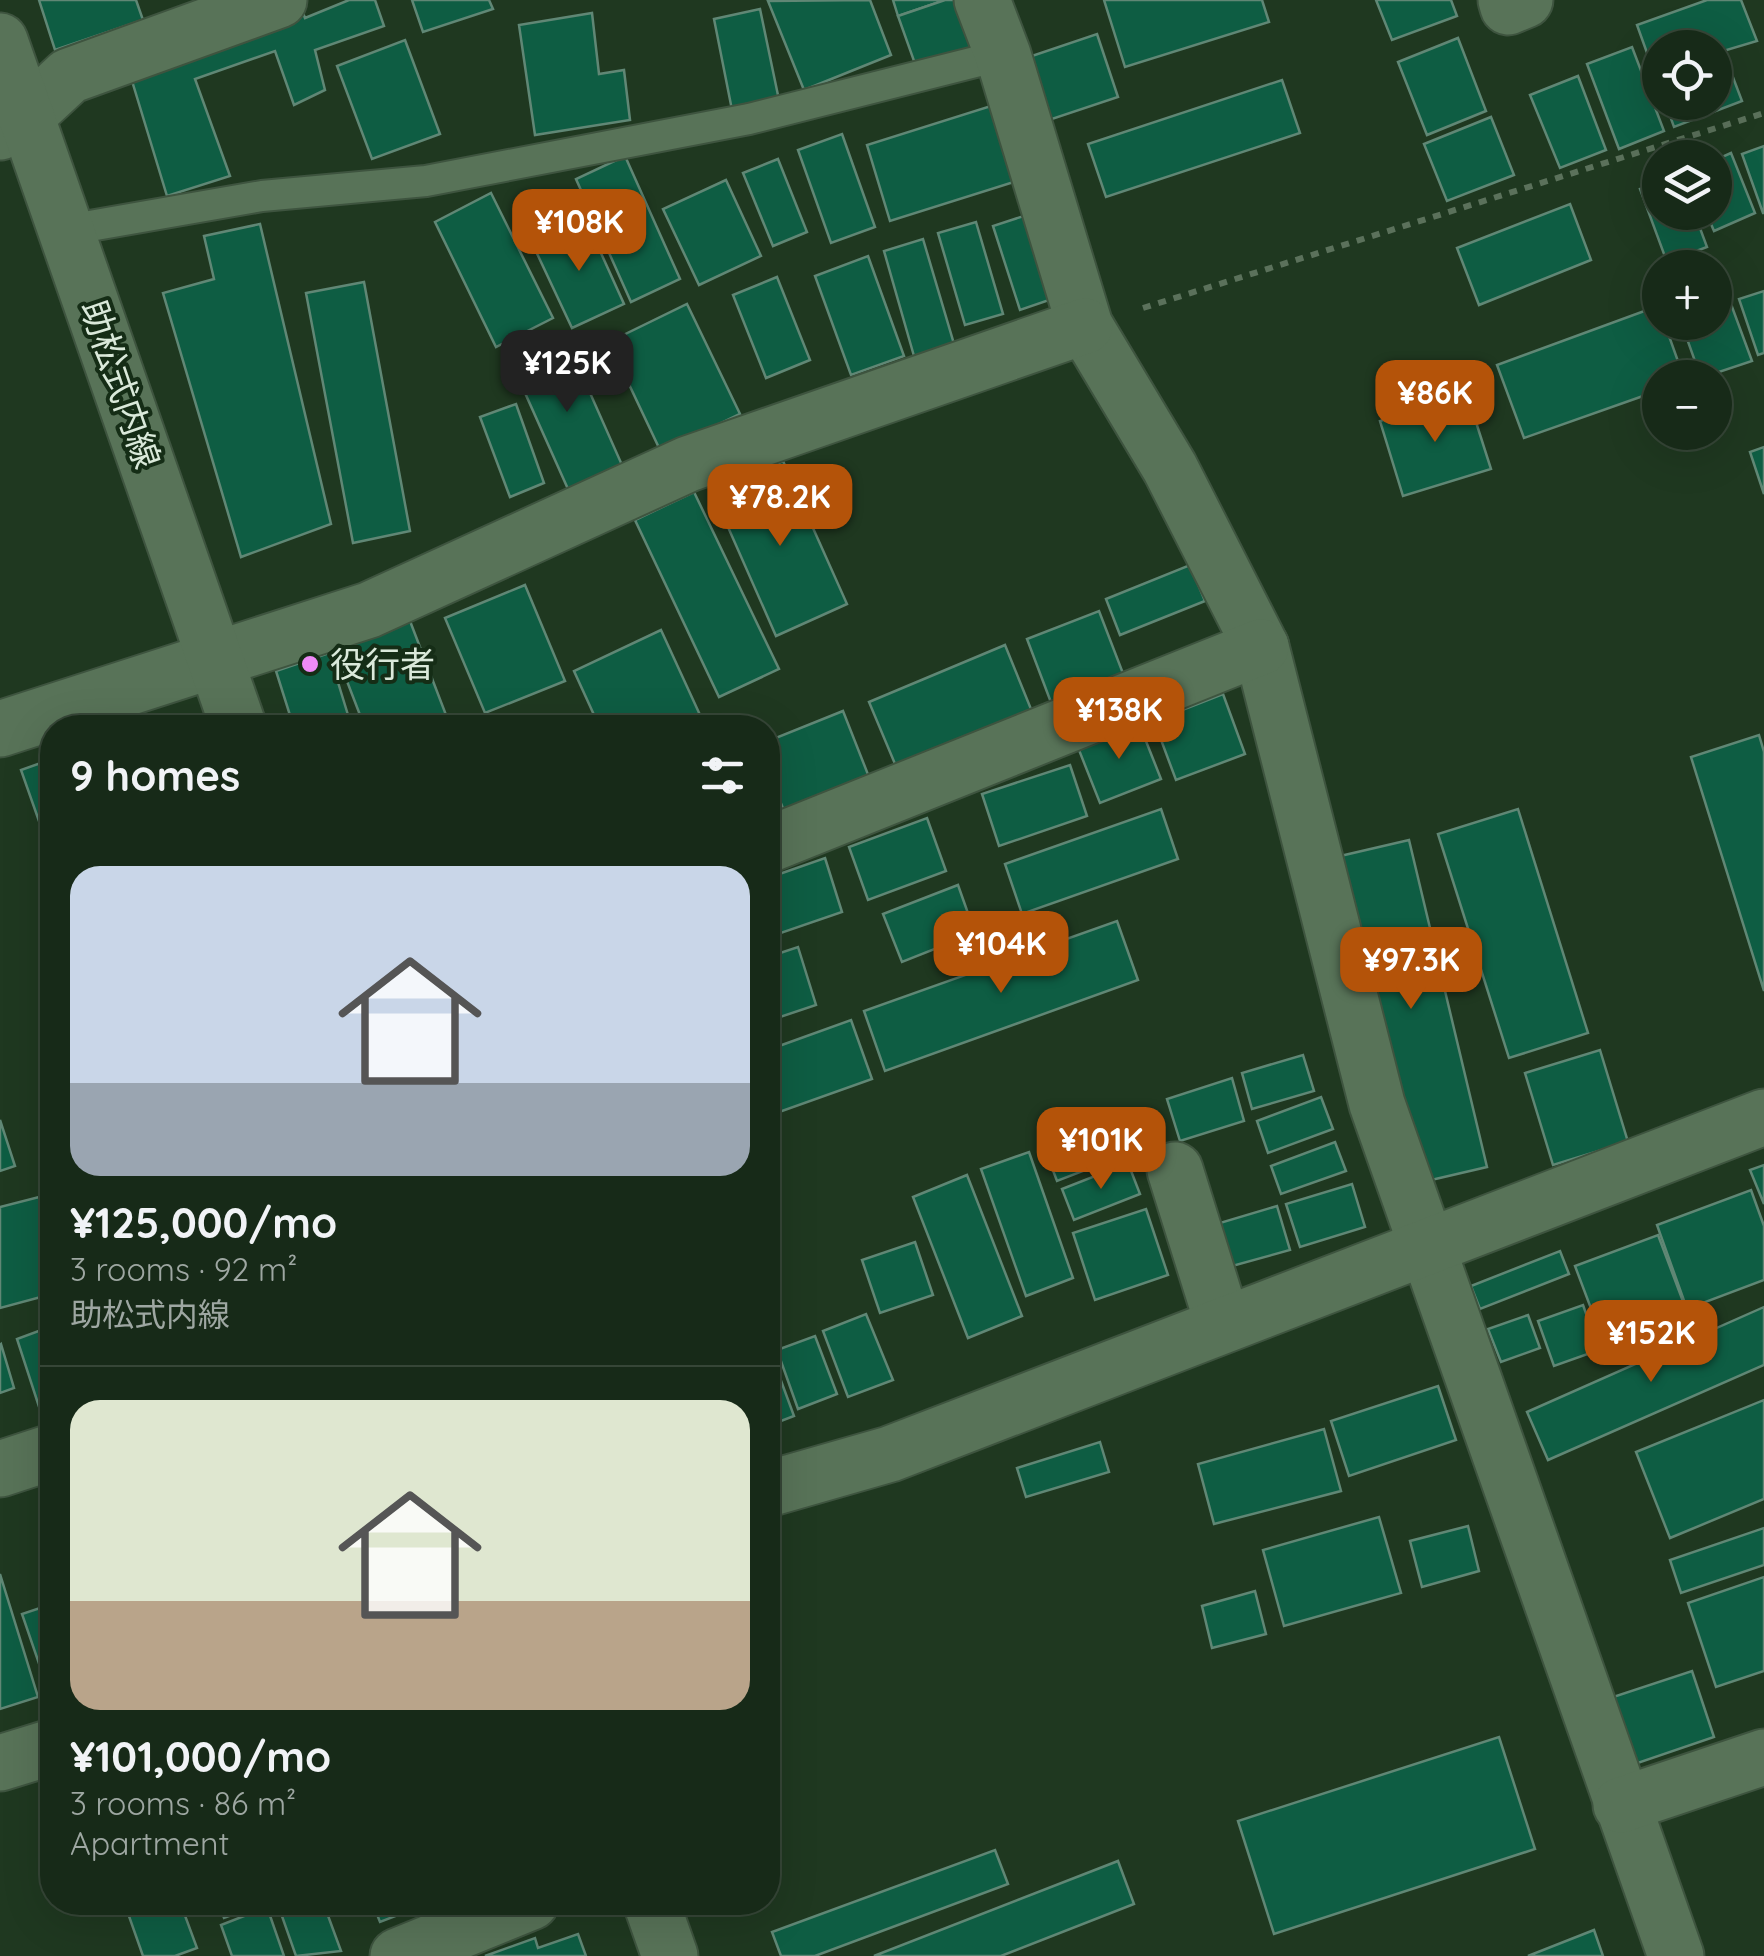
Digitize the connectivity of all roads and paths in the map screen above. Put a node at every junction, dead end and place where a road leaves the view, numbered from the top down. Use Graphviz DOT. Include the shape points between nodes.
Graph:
graph roads {
  1 [pos="279,0"];
  2 [pos="982,0"];
  3 [pos="1506,0"];
  4 [pos="1525,0"];
  5 [pos="0,42"];
  6 [pos="1003,55"];
  7 [pos="1764,113"];
  8 [pos="13,124"];
  9 [pos="67,230"];
  10 [pos="1084,326"];
  11 [pos="1261,648"];
  12 [pos="216,660"];
  13 [pos="44,715"];
  14 [pos="235,715"];
  15 [pos="40,716"];
  16 [pos="0,729"];
  17 [pos="780,839"];
  18 [pos="1764,1117"];
  19 [pos="1175,1170"];
  20 [pos="1425,1248"];
  21 [pos="1223,1324"];
  22 [pos="40,1456"];
  23 [pos="0,1469"];
  24 [pos="780,1486"];
  25 [pos="40,1750"];
  26 [pos="1764,1757"];
  27 [pos="0,1763"];
  28 [pos="1621,1805"];
  29 [pos="500,1915"];
  30 [pos="656,1915"];
  31 [pos="398,1956"];
  32 [pos="670,1956"];
  33 [pos="1676,1956"];
  1 -- 8 [label="street" via="69,76"];
  2 -- 6 [label="street"];
  3 -- 4 [label="street" via="1508,6"];
  5 -- 8 [label="street, 助松式内線"];
  6 -- 9 [label="lane" via="767,116 426,180 262,196"];
  6 -- 10 [label="street"];
  7 -- 10 [label="path"];
  8 -- 9 [label="street, 助松式内線"];
  9 -- 12 [label="street, 助松式内線"];
  10 -- 11 [label="street" via="1170,468"];
  10 -- 12 [label="street" via="688,464 369,610"];
  11 -- 17 [label="street"];
  11 -- 20 [label="street" via="1377,1104"];
  12 -- 13 [label="street"];
  12 -- 14 [label="street, 助松式内線"];
  15 -- 16 [label="street"];
  18 -- 20 [label="street"];
  19 -- 21 [label="street"];
  20 -- 21 [label="street"];
  20 -- 28 [label="street"];
  21 -- 24 [label="street" via="890,1454"];
  22 -- 23 [label="street"];
  25 -- 27 [label="street"];
  26 -- 28 [label="street"];
  28 -- 33 [label="street"];
  29 -- 31 [label="street"];
  30 -- 32 [label="street"];
}
